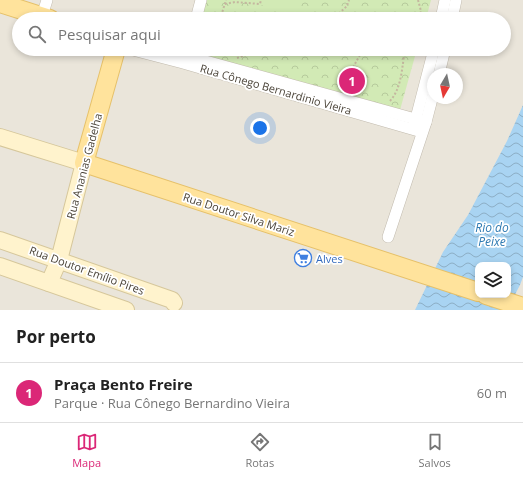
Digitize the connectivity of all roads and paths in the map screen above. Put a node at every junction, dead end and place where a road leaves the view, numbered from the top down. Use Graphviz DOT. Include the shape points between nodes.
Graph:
graph roads {
  1 [pos="201,0"];
  2 [pos="226,0"];
  3 [pos="261,0"];
  4 [pos="349,0"];
  5 [pos="418,0"];
  6 [pos="445,0"];
  7 [pos="456,0"];
  8 [pos="0,3"];
  9 [pos="225,4"];
  10 [pos="47,12"];
  11 [pos="198,12"];
  12 [pos="222,12"];
  13 [pos="340,12"];
  14 [pos="421,12"];
  15 [pos="442,12"];
  16 [pos="453,12"];
  17 [pos="114,56"];
  18 [pos="185,56"];
  19 [pos="243,56"];
  20 [pos="360,56"];
  21 [pos="404,56"];
  22 [pos="433,56"];
  23 [pos="443,56"];
  24 [pos="231,60"];
  25 [pos="440,68"];
  26 [pos="338,89"];
  27 [pos="391,100"];
  28 [pos="429,104"];
  29 [pos="419,126"];
  30 [pos="0,137"];
  31 [pos="84,163"];
  32 [pos="388,237"];
  33 [pos="0,240"];
  34 [pos="59,260"];
  35 [pos="0,266"];
  36 [pos="49,283"];
  37 [pos="475,291"];
  38 [pos="495,298"];
  39 [pos="173,306"];
  40 [pos="523,307"];
  41 [pos="126,310"];
  1 -- 11 [label="street"];
  2 -- 9 [label="path"];
  3 -- 9 [label="path" via="260,4"];
  4 -- 13 [label="path"];
  5 -- 14 [label="path"];
  6 -- 15 [label="street"];
  7 -- 16 [label="street"];
  8 -- 10 [label="main road"];
  9 -- 12 [label="path"];
  17 -- 31 [label="main road, Rua Ananias Gadelha"];
  18 -- 29 [label="street"];
  19 -- 24 [label="path"];
  20 -- 26 [label="path" via="344,85"];
  21 -- 27 [label="path" via="398,87"];
  22 -- 29 [label="street"];
  23 -- 25 [label="street"];
  28 -- 29 [label="street"];
  29 -- 32 [label="street"];
  30 -- 31 [label="street, Rua Doutor Silva Mariz"];
  31 -- 34 [label="street, Rua Ananias Gadelha"];
  31 -- 37 [label="main road, Rua Doutor Silva Mariz" via="382,258 414,272"];
  33 -- 34 [label="street, Rua Doutor Emílio Pires"];
  34 -- 36 [label="street, Rua Ananias Gadelha"];
  34 -- 39 [label="street, Rua Doutor Emílio Pires" via="172,300"];
  35 -- 36 [label="street"];
  36 -- 41 [label="street"];
  38 -- 40 [label="main road"];
}
